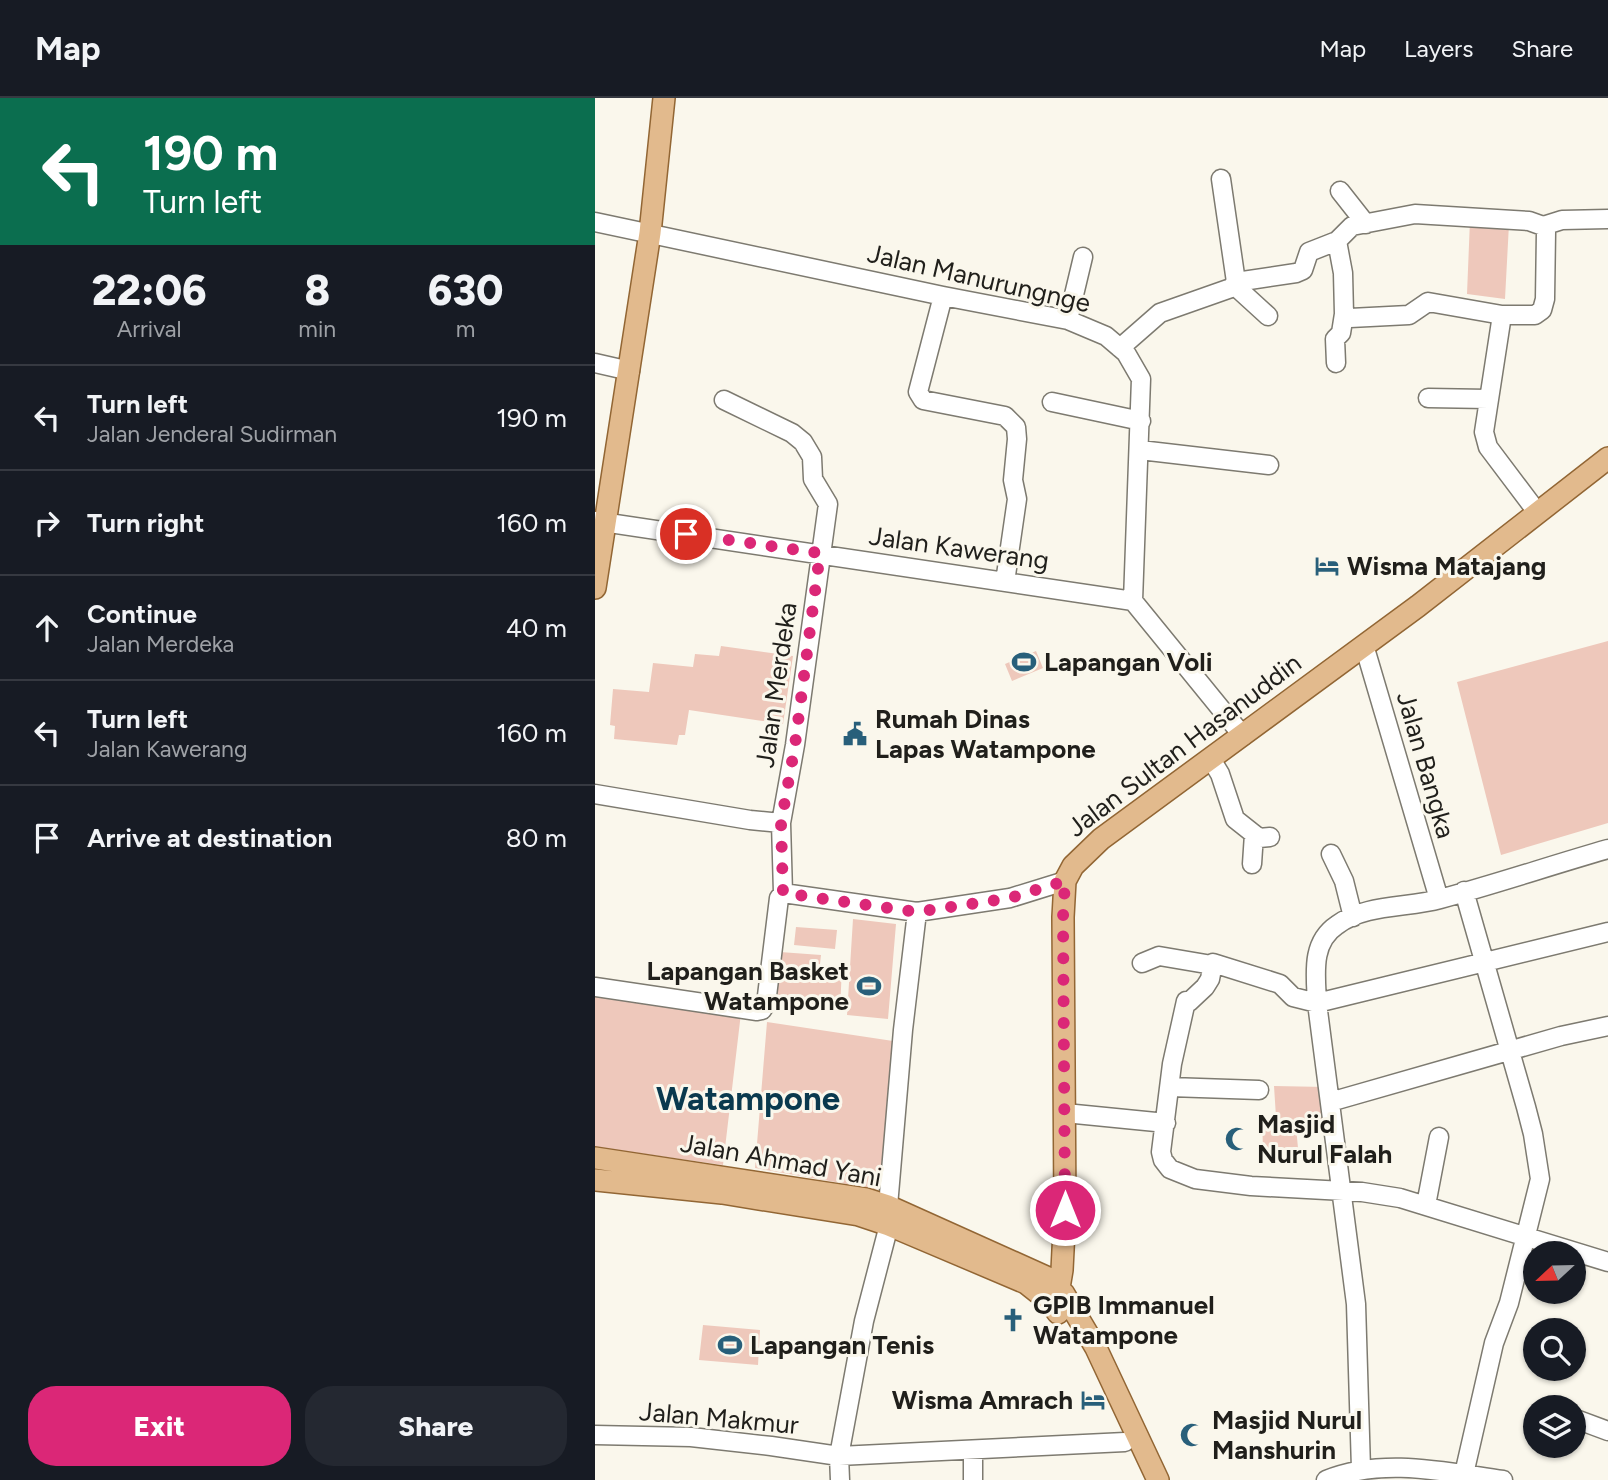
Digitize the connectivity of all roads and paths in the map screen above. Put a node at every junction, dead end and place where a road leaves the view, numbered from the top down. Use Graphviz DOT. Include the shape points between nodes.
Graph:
graph roads {
  1 [pos="664,98"];
  2 [pos="1221,179"];
  3 [pos="1340,191"];
  4 [pos="1608,219"];
  5 [pos="595,222"];
  6 [pos="1366,224"];
  7 [pos="1543,226"];
  8 [pos="650,233"];
  9 [pos="1337,241"];
  10 [pos="1083,257"];
  11 [pos="1235,284"];
  12 [pos="943,296"];
  13 [pos="1344,314"];
  14 [pos="1502,315"];
  15 [pos="1268,316"];
  16 [pos="1068,320"];
  17 [pos="1120,348"];
  18 [pos="595,363"];
  19 [pos="1336,363"];
  20 [pos="630,371"];
  21 [pos="1428,398"];
  22 [pos="1488,399"];
  23 [pos="724,400"];
  24 [pos="1052,402"];
  25 [pos="1141,421"];
  26 [pos="1140,450"];
  27 [pos="1608,458"];
  28 [pos="1269,465"];
  29 [pos="1537,512"];
  30 [pos="600,522"];
  31 [pos="820,553"];
  32 [pos="1005,582"];
  33 [pos="595,589"];
  34 [pos="1133,601"];
  35 [pos="1364,645"];
  36 [pos="1243,736"];
  37 [pos="1211,759"];
  38 [pos="595,794"];
  39 [pos="781,823"];
  40 [pos="1608,849"];
  41 [pos="1331,854"];
  42 [pos="1252,864"];
  43 [pos="1065,881"];
  44 [pos="1464,891"];
  45 [pos="783,893"];
  46 [pos="1439,900"];
  47 [pos="917,912"];
  48 [pos="1353,917"];
  49 [pos="1608,932"];
  50 [pos="1485,961"];
  51 [pos="1142,963"];
  52 [pos="1212,965"];
  53 [pos="595,987"];
  54 [pos="1317,1003"];
  55 [pos="1608,1026"];
  56 [pos="1509,1050"];
  57 [pos="1170,1087"];
  58 [pos="1259,1090"];
  59 [pos="1330,1102"];
  60 [pos="1065,1113"];
  61 [pos="1166,1123"];
  62 [pos="1439,1137"];
  63 [pos="595,1158"];
  64 [pos="595,1180"];
  65 [pos="713,1184"];
  66 [pos="1343,1192"];
  67 [pos="1426,1205"];
  68 [pos="889,1215"];
  69 [pos="1525,1238"];
  70 [pos="1608,1262"];
  71 [pos="1048,1289"];
  72 [pos="1586,1423"];
  73 [pos="1608,1431"];
  74 [pos="595,1435"];
  75 [pos="1125,1442"];
  76 [pos="973,1450"];
  77 [pos="839,1456"];
  78 [pos="1361,1469"];
  79 [pos="1464,1474"];
  80 [pos="840,1480"];
  81 [pos="973,1480"];
  82 [pos="1143,1480"];
  83 [pos="1158,1480"];
  84 [pos="1327,1480"];
  85 [pos="1503,1480"];
  1 -- 8 [label="main road"];
  2 -- 11 [label="street"];
  3 -- 6 [label="street"];
  4 -- 7 [label="street" via="1562,220"];
  5 -- 8 [label="street, Jalan Manurungnge"];
  6 -- 7 [label="street" via="1415,214 1529,221"];
  6 -- 9 [label="street" via="1352,226"];
  7 -- 14 [label="street" via="1542,310 1535,315"];
  8 -- 12 [label="street, Jalan Manurungnge"];
  8 -- 20 [label="main road"];
  9 -- 11 [label="street" via="1309,252 1303,270"];
  9 -- 13 [label="street"];
  10 -- 16 [label="street"];
  11 -- 15 [label="street"];
  11 -- 17 [label="street" via="1160,313"];
  12 -- 16 [label="street, Jalan Manurungnge"];
  12 -- 32 [label="street" via="919,394 923,400 1005,416 1016,427 1013,480 1017,499"];
  13 -- 14 [label="street" via="1409,316 1428,302"];
  13 -- 19 [label="street" via="1341,333 1335,339"];
  14 -- 22 [label="street"];
  16 -- 17 [label="street, Jalan Manurungnge" via="1092,328"];
  17 -- 25 [label="street, Jalan Manurungnge" via="1140,379"];
  18 -- 20 [label="street"];
  20 -- 30 [label="main road"];
  21 -- 22 [label="street"];
  22 -- 29 [label="street" via="1484,432 1488,447"];
  23 -- 31 [label="street, Jalan Merdeka" via="803,442 811,457 813,479 828,504"];
  24 -- 25 [label="street"];
  25 -- 26 [label="street, Jalan Manurungnge"];
  26 -- 28 [label="street"];
  26 -- 34 [label="street, Jalan Manurungnge"];
  27 -- 29 [label="main road, Jalan Sultan Hasanuddin"];
  29 -- 35 [label="main road, Jalan Sultan Hasanuddin"];
  30 -- 31 [label="street, Jalan Kawerang"];
  30 -- 33 [label="main road"];
  31 -- 32 [label="street, Jalan Kawerang"];
  31 -- 39 [label="street, Jalan Merdeka"];
  32 -- 34 [label="street, Jalan Kawerang"];
  34 -- 36 [label="street"];
  35 -- 36 [label="main road, Jalan Sultan Hasanuddin"];
  35 -- 46 [label="street, Jalan Bangka"];
  36 -- 37 [label="main road, Jalan Sultan Hasanuddin"];
  37 -- 42 [label="street" via="1235,819 1262,836"];
  37 -- 43 [label="main road, Jalan Sultan Hasanuddin" via="1101,839 1073,866"];
  38 -- 39 [label="street"];
  39 -- 45 [label="street, Jalan Merdeka"];
  40 -- 44 [label="street"];
  41 -- 48 [label="street"];
  43 -- 47 [label="street" via="1010,898"];
  43 -- 60 [label="main road"];
  44 -- 46 [label="street"];
  44 -- 50 [label="street"];
  45 -- 47 [label="street"];
  45 -- 53 [label="street" via="762,1010"];
  46 -- 48 [label="street"];
  47 -- 68 [label="street"];
  48 -- 54 [label="street" via="1337,925 1320,947 1315,961"];
  49 -- 50 [label="street"];
  50 -- 54 [label="street"];
  50 -- 56 [label="street"];
  51 -- 52 [label="street" via="1159,956"];
  52 -- 54 [label="street" via="1280,984 1293,997"];
  52 -- 57 [label="street" via="1205,987 1186,1001"];
  54 -- 59 [label="street"];
  55 -- 56 [label="street"];
  56 -- 59 [label="street"];
  56 -- 69 [label="street" via="1539,1172"];
  57 -- 58 [label="street"];
  57 -- 61 [label="street"];
  59 -- 66 [label="street"];
  60 -- 61 [label="street"];
  60 -- 71 [label="main road" via="1062,1255"];
  61 -- 66 [label="street" via="1161,1152 1178,1174 1251,1186"];
  62 -- 67 [label="street"];
  63 -- 65 [label="main road, Jalan Ahmad Yani"];
  64 -- 65 [label="main road, Jalan Ahmad Yani"];
  65 -- 68 [label="main road, Jalan Ahmad Yani" via="859,1215"];
  66 -- 67 [label="street"];
  66 -- 78 [label="street" via="1358,1334"];
  67 -- 69 [label="street"];
  68 -- 71 [label="main road, Jalan Ahmad Yani" via="1026,1283"];
  68 -- 77 [label="street"];
  69 -- 70 [label="street"];
  69 -- 79 [label="street" via="1494,1343"];
  71 -- 75 [label="main road"];
  71 -- 83 [label="main road" via="1096,1348"];
  72 -- 73 [label="street"];
  74 -- 77 [label="street, Jalan Makmur" via="691,1437"];
  75 -- 76 [label="street, Jalan Makmur"];
  75 -- 82 [label="main road"];
  76 -- 77 [label="street, Jalan Makmur"];
  76 -- 81 [label="street"];
  77 -- 80 [label="street"];
  78 -- 79 [label="street" via="1402,1467"];
  78 -- 84 [label="street"];
  79 -- 85 [label="street"];
}
